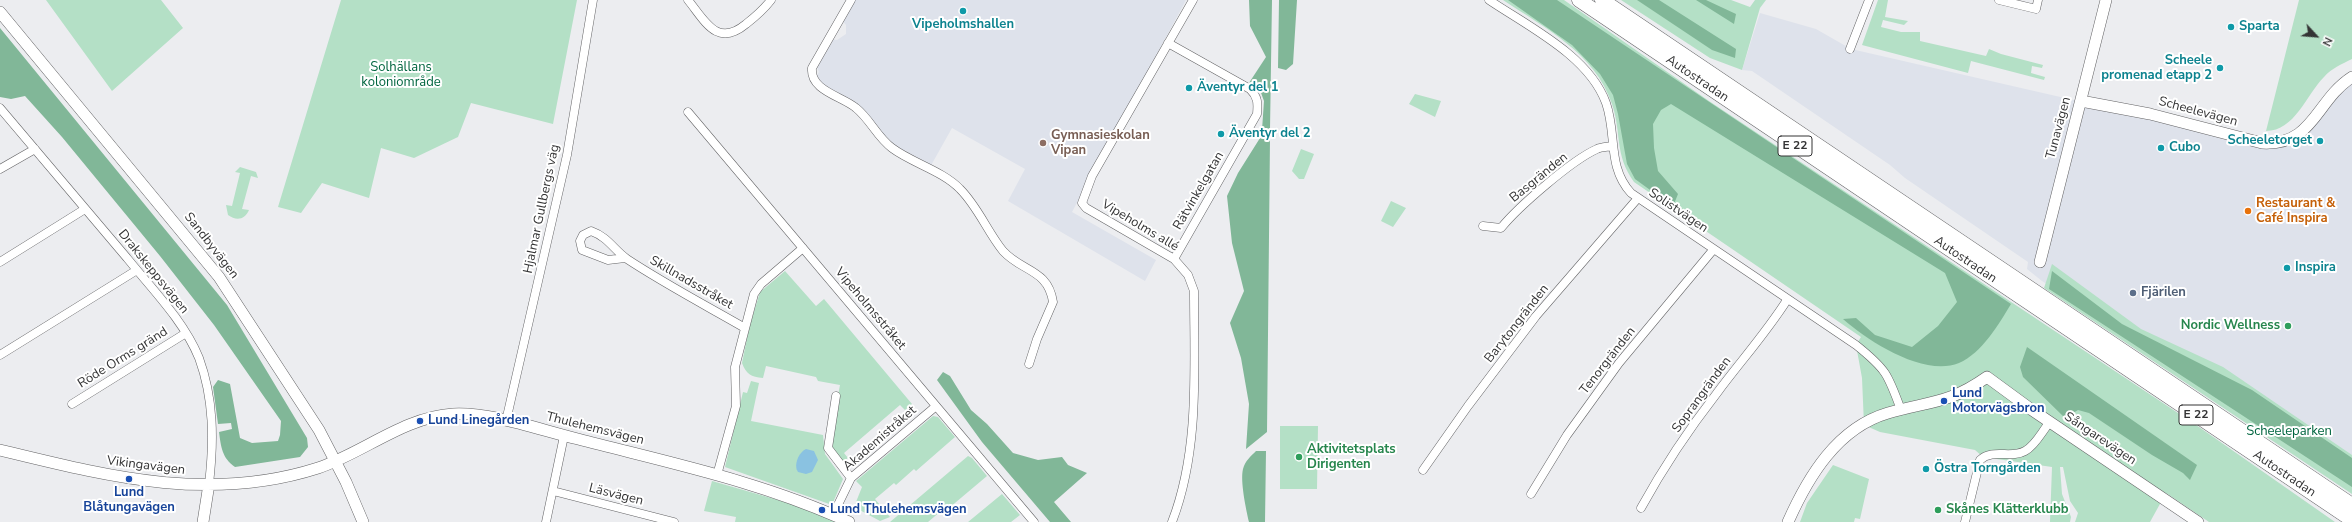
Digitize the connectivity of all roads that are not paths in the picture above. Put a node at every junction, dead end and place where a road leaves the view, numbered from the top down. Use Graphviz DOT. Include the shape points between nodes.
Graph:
graph roads {
  1 [pos="594,0"];
  2 [pos="688,0"];
  3 [pos="771,0"];
  4 [pos="851,0"];
  5 [pos="1193,0"];
  6 [pos="1488,0"];
  7 [pos="1579,0"];
  8 [pos="1602,0"];
  9 [pos="1869,0"];
  10 [pos="1999,0"];
  11 [pos="2038,0"];
  12 [pos="2106,0"];
  13 [pos="0,12"];
  14 [pos="1168,43"];
  15 [pos="1850,49"];
  16 [pos="2352,77"];
  17 [pos="2081,100"];
  18 [pos="0,108"];
  19 [pos="688,112"];
  20 [pos="1612,146"];
  21 [pos="35,149"];
  22 [pos="0,169"];
  23 [pos="1638,198"];
  24 [pos="85,209"];
  25 [pos="1483,226"];
  26 [pos="803,248"];
  27 [pos="1713,250"];
  28 [pos="625,258"];
  29 [pos="1174,259"];
  30 [pos="0,262"];
  31 [pos="2040,262"];
  32 [pos="137,270"];
  33 [pos="2014,285"];
  34 [pos="1787,300"];
  35 [pos="2042,304"];
  36 [pos="745,328"];
  37 [pos="186,333"];
  38 [pos="0,355"];
  39 [pos="1029,364"];
  40 [pos="836,396"];
  41 [pos="72,404"];
  42 [pos="935,407"];
  43 [pos="1901,410"];
  44 [pos="506,421"];
  45 [pos="2050,422"];
  46 [pos="564,436"];
  47 [pos="0,450"];
  48 [pos="336,462"];
  49 [pos="1422,470"];
  50 [pos="718,475"];
  51 [pos="851,478"];
  52 [pos="209,484"];
  53 [pos="552,491"];
  54 [pos="1530,494"];
  55 [pos="2352,505"];
  56 [pos="1641,508"];
  57 [pos="833,515"];
  58 [pos="2352,520"];
  59 [pos="203,522"];
  60 [pos="363,522"];
  61 [pos="546,522"];
  62 [pos="674,522"];
  63 [pos="849,522"];
  64 [pos="1034,522"];
  65 [pos="1172,522"];
  66 [pos="1788,522"];
  67 [pos="1965,522"];
  68 [pos="2198,522"];
  1 -- 44 [label="street, Hjalmar Gullbergs väg" via="564,170"];
  2 -- 3 [label="street" via="715,31 724,35 734,33"];
  4 -- 39 [label="street" via="812,68 814,80 820,87 856,107 880,137 893,148 958,187 973,203 1002,250 1012,260 1040,276 1048,284 1053,302"];
  5 -- 14 [label="street, Vipeholms allé"];
  6 -- 20 [label="street, Solistvägen" via="1575,59 1588,71 1606,103"];
  7 -- 33 [label="highway, Autostradan / E 22"];
  8 -- 33 [label="highway, Autostradan / E 22"];
  9 -- 15 [label="street"];
  10 -- 11 [label="street" via="2036,9"];
  12 -- 17 [label="street, Tunavägen"];
  13 -- 48 [label="street, Sandbyvägen" via="219,277 315,424"];
  14 -- 29 [label="street, Rätvinkelgatan" via="1250,89 1255,94 1258,105 1257,114"];
  14 -- 29 [label="street, Vipeholms allé" via="1092,176 1082,203 1086,208"];
  16 -- 17 [label="street, Scheelevägen" via="2332,92 2303,131 2281,143 2262,143 2150,114"];
  17 -- 31 [label="street, Tunavägen"];
  18 -- 21 [label="street, Drakskeppsvägen"];
  19 -- 26 [label="street, Vipeholmsstråket"];
  20 -- 23 [label="street, Solistvägen" via="1620,178 1626,188"];
  20 -- 25 [label="street, Basgränden" via="1597,148 1570,167 1508,219 1501,228"];
  21 -- 22 [label="street"];
  21 -- 24 [label="street, Drakskeppsvägen"];
  23 -- 27 [label="street, Solistvägen"];
  23 -- 49 [label="street, Barytongränden" via="1536,316"];
  24 -- 30 [label="street"];
  24 -- 32 [label="street, Drakskeppsvägen"];
  26 -- 36 [label="street" via="757,288"];
  26 -- 42 [label="street, Vipeholmsstråket"];
  27 -- 34 [label="street, Solistvägen"];
  27 -- 54 [label="street, Tenorgränden" via="1620,363 1567,435"];
  28 -- 28 [label="street, Skillnadsstråket" via="607,239 596,233 587,232 580,241 582,250 608,260"];
  28 -- 36 [label="street, Skillnadsstråket"];
  29 -- 65 [label="street, Vipeholms allé" via="1188,275 1194,291 1194,348 1189,455 1182,498"];
  32 -- 37 [label="street, Drakskeppsvägen"];
  32 -- 38 [label="street"];
  33 -- 35 [label="highway, Autostradan / E 22"];
  34 -- 43 [label="street, Solistvägen" via="1856,345 1880,364 1890,380"];
  34 -- 56 [label="street, Soprangränden" via="1697,420"];
  35 -- 55 [label="highway, Autostradan / E 22"];
  35 -- 58 [label="highway, Autostradan / E 22"];
  36 -- 50 [label="street" via="735,368 736,406"];
  37 -- 41 [label="street, Röde Orms gränd"];
  37 -- 52 [label="street, Drakskeppsvägen" via="198,357 209,393 213,436"];
  40 -- 51 [label="street" via="828,448"];
  42 -- 51 [label="street, Akademistråket"];
  42 -- 64 [label="street, Vipeholmsstråket"];
  43 -- 45 [label="street, Sångarevägen" via="1950,399 1987,377"];
  43 -- 66 [label="street" via="1873,419 1851,432 1832,450 1808,481"];
  44 -- 46 [label="street, Thulehemsvägen"];
  44 -- 48 [label="street, Thulehemsvägen" via="465,414 433,417 392,433"];
  45 -- 67 [label="street" via="2025,451 1990,454 1980,460"];
  45 -- 68 [label="street, Sångarevägen"];
  46 -- 50 [label="street, Thulehemsvägen"];
  46 -- 53 [label="street"];
  47 -- 52 [label="street, Vikingavägen" via="95,474 185,485"];
  48 -- 52 [label="street, Vikingavägen" via="270,478"];
  48 -- 60 [label="street, Sandbyvägen"];
  50 -- 57 [label="street, Thulehemsvägen" via="782,494"];
  51 -- 57 [label="street, Akademistråket"];
  52 -- 59 [label="street"];
  53 -- 61 [label="street"];
  53 -- 62 [label="street, Läsvägen"];
  57 -- 63 [label="street, Thulehemsvägen"];
}
